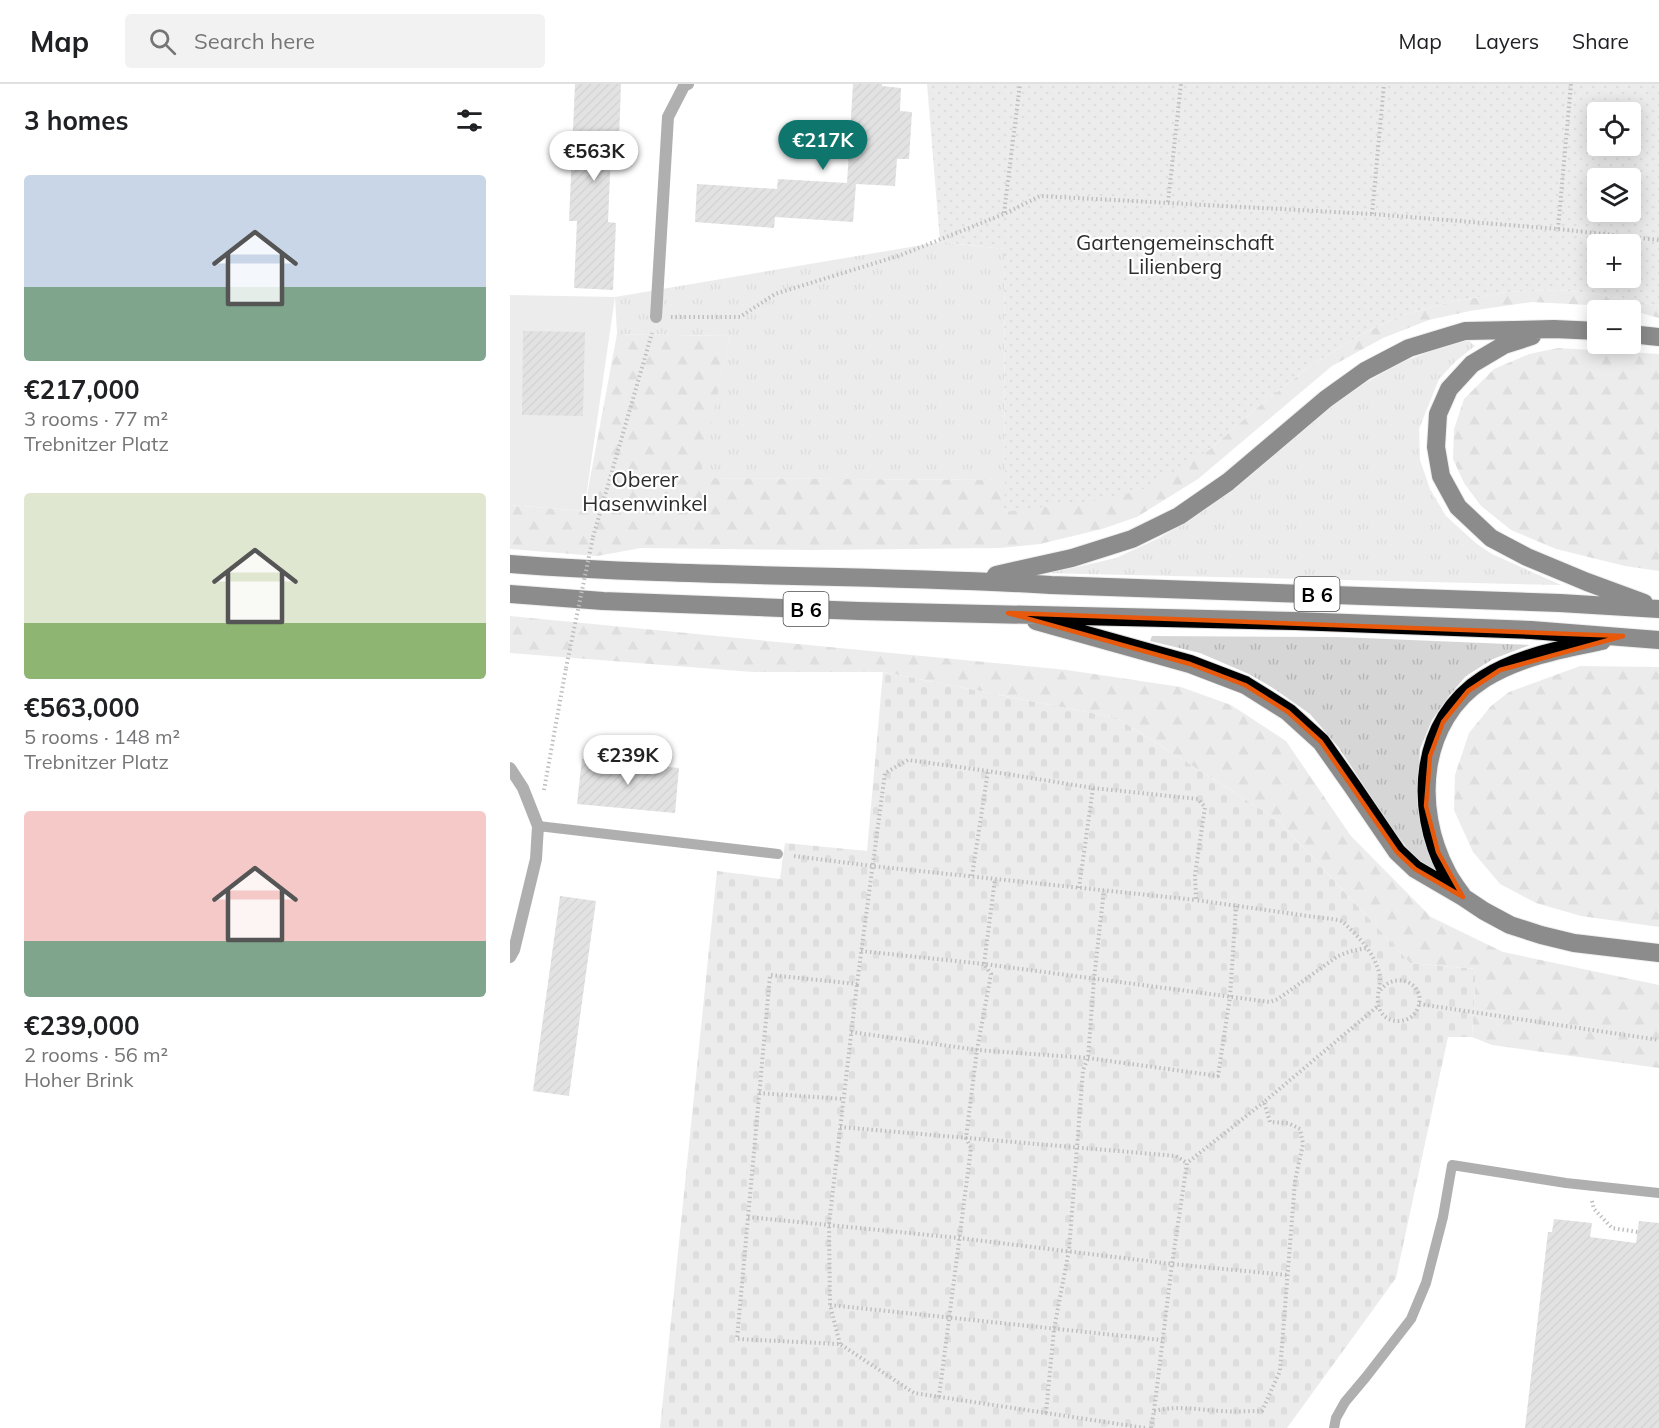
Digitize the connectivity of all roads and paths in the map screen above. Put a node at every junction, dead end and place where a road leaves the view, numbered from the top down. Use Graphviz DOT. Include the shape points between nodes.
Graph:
graph roads {
  1 [pos="688,84"];
  2 [pos="1020,84"];
  3 [pos="1181,84"];
  4 [pos="1384,84"];
  5 [pos="1571,84"];
  6 [pos="1168,203"];
  7 [pos="1004,214"];
  8 [pos="1372,214"];
  9 [pos="1558,229"];
  10 [pos="1659,240"];
  11 [pos="656,317"];
  12 [pos="1554,329"];
  13 [pos="1587,330"];
  14 [pos="1641,335"];
  15 [pos="1659,337"];
  16 [pos="510,564"];
  17 [pos="974,580"];
  18 [pos="510,594"];
  19 [pos="1659,609"];
  20 [pos="1008,613"];
  21 [pos="1623,636"];
  22 [pos="1659,640"];
  23 [pos="510,768"];
  24 [pos="988,771"];
  25 [pos="1094,788"];
  26 [pos="544,792"];
  27 [pos="538,826"];
  28 [pos="778,854"];
  29 [pos="872,866"];
  30 [pos="972,876"];
  31 [pos="995,879"];
  32 [pos="1079,888"];
  33 [pos="1104,890"];
  34 [pos="1463,897"];
  35 [pos="1196,900"];
  36 [pos="1236,906"];
  37 [pos="1368,948"];
  38 [pos="861,951"];
  39 [pos="1659,952"];
  40 [pos="510,957"];
  41 [pos="984,964"];
  42 [pos="1094,979"];
  43 [pos="856,984"];
  44 [pos="1379,992"];
  45 [pos="1230,997"];
  46 [pos="1419,1004"];
  47 [pos="1378,1006"];
  48 [pos="851,1032"];
  49 [pos="1659,1040"];
  50 [pos="977,1050"];
  51 [pos="1089,1058"];
  52 [pos="759,1093"];
  53 [pos="843,1099"];
  54 [pos="1264,1102"];
  55 [pos="840,1126"];
  56 [pos="966,1138"];
  57 [pos="1077,1148"];
  58 [pos="1187,1163"];
  59 [pos="1590,1185"];
  60 [pos="1659,1193"];
  61 [pos="748,1217"];
  62 [pos="830,1224"];
  63 [pos="1638,1232"];
  64 [pos="959,1238"];
  65 [pos="1069,1250"];
  66 [pos="1172,1264"];
  67 [pos="1287,1275"];
  68 [pos="830,1305"];
  69 [pos="948,1317"];
  70 [pos="1054,1329"];
  71 [pos="1162,1340"];
  72 [pos="840,1344"];
  73 [pos="939,1397"];
  74 [pos="1154,1411"];
  75 [pos="1046,1413"];
  76 [pos="1145,1428"];
  77 [pos="1151,1428"];
  78 [pos="1334,1428"];
  1 -- 11 [label="street" via="669,117"];
  2 -- 7 [label="path"];
  3 -- 6 [label="path"];
  4 -- 8 [label="path"];
  5 -- 9 [label="path"];
  6 -- 7 [label="path" via="1040,196"];
  6 -- 8 [label="path"];
  7 -- 11 [label="path" via="901,255 775,294 740,317"];
  8 -- 9 [label="path"];
  9 -- 10 [label="path"];
  11 -- 26 [label="path, bridge" via="593,537"];
  12 -- 13 [label="highway"];
  12 -- 17 [label="highway" via="1465,332 1409,348 1365,371 1326,399 1228,482 1179,516 1132,539 1072,558"];
  12 -- 19 [label="highway" via="1504,345 1472,364 1449,389 1438,414 1436,447 1440,476 1458,507 1491,538 1567,574"];
  14 -- 15 [label="highway"];
  16 -- 17 [label="highway, B 6" via="621,571"];
  17 -- 19 [label="highway, B 6"];
  18 -- 20 [label="highway, B 6" via="859,611"];
  20 -- 21 [label="highway, B 6"];
  20 -- 34 [label="highway" via="1190,664 1245,685 1288,712 1321,742 1397,852 1414,869"];
  21 -- 22 [label="highway, B 6"];
  21 -- 34 [label="highway" via="1529,658 1500,670 1468,692 1443,722 1430,756 1426,806 1438,852"];
  23 -- 27 [label="street" via="523,788"];
  24 -- 25 [label="path"];
  24 -- 29 [label="path" via="908,760 885,773"];
  24 -- 30 [label="path"];
  25 -- 32 [label="path"];
  25 -- 35 [label="path" via="1198,799 1205,807 1195,875"];
  27 -- 28 [label="lane"];
  27 -- 40 [label="street" via="536,859"];
  28 -- 29 [label="path"];
  29 -- 30 [label="path"];
  29 -- 38 [label="path"];
  30 -- 31 [label="path"];
  31 -- 32 [label="path"];
  31 -- 41 [label="path"];
  32 -- 33 [label="path"];
  33 -- 35 [label="path"];
  33 -- 42 [label="path"];
  34 -- 39 [label="highway" via="1510,925 1541,935 1574,943"];
  35 -- 36 [label="path"];
  36 -- 37 [label="path" via="1342,921"];
  36 -- 45 [label="path"];
  37 -- 44 [label="path" via="1380,973"];
  37 -- 45 [label="path" via="1338,957 1270,1002"];
  38 -- 41 [label="path"];
  38 -- 43 [label="path"];
  41 -- 42 [label="path"];
  41 -- 50 [label="path" via="991,974"];
  42 -- 45 [label="path"];
  42 -- 51 [label="path"];
  43 -- 48 [label="path"];
  43 -- 52 [label="path" via="770,975"];
  44 -- 46 [label="path" via="1389,982 1402,980 1414,987"];
  44 -- 47 [label="path"];
  45 -- 51 [label="path" via="1218,1076"];
  46 -- 47 [label="path" via="1413,1016 1401,1021 1388,1019"];
  46 -- 49 [label="path"];
  47 -- 54 [label="path"];
  48 -- 50 [label="path"];
  48 -- 53 [label="path"];
  50 -- 51 [label="path"];
  50 -- 56 [label="path"];
  51 -- 57 [label="path" via="1083,1070"];
  52 -- 53 [label="path"];
  52 -- 61 [label="path"];
  53 -- 55 [label="path"];
  54 -- 58 [label="path"];
  54 -- 67 [label="path" via="1270,1122 1288,1123 1300,1129 1303,1144 1295,1181"];
  55 -- 56 [label="path"];
  55 -- 62 [label="path"];
  56 -- 57 [label="path"];
  56 -- 64 [label="path" via="971,1148"];
  57 -- 58 [label="path" via="1176,1156"];
  57 -- 65 [label="path"];
  58 -- 66 [label="path"];
  59 -- 60 [label="lane"];
  59 -- 63 [label="path" via="1594,1209 1612,1228"];
  59 -- 78 [label="lane" via="1452,1165 1426,1284 1411,1319 1345,1402"];
  61 -- 62 [label="path"];
  61 -- 72 [label="path" via="737,1339"];
  62 -- 64 [label="path"];
  62 -- 68 [label="path"];
  64 -- 65 [label="path"];
  64 -- 69 [label="path"];
  65 -- 66 [label="path"];
  65 -- 70 [label="path"];
  66 -- 67 [label="path"];
  66 -- 71 [label="path"];
  67 -- 74 [label="path" via="1280,1371 1262,1411 1188,1407"];
  68 -- 69 [label="path"];
  68 -- 72 [label="path"];
  69 -- 70 [label="path"];
  69 -- 73 [label="path"];
  70 -- 71 [label="path"];
  70 -- 75 [label="path"];
  71 -- 74 [label="path"];
  72 -- 73 [label="path" via="914,1393"];
  73 -- 75 [label="path"];
  74 -- 77 [label="path"];
  75 -- 76 [label="path"];
}
